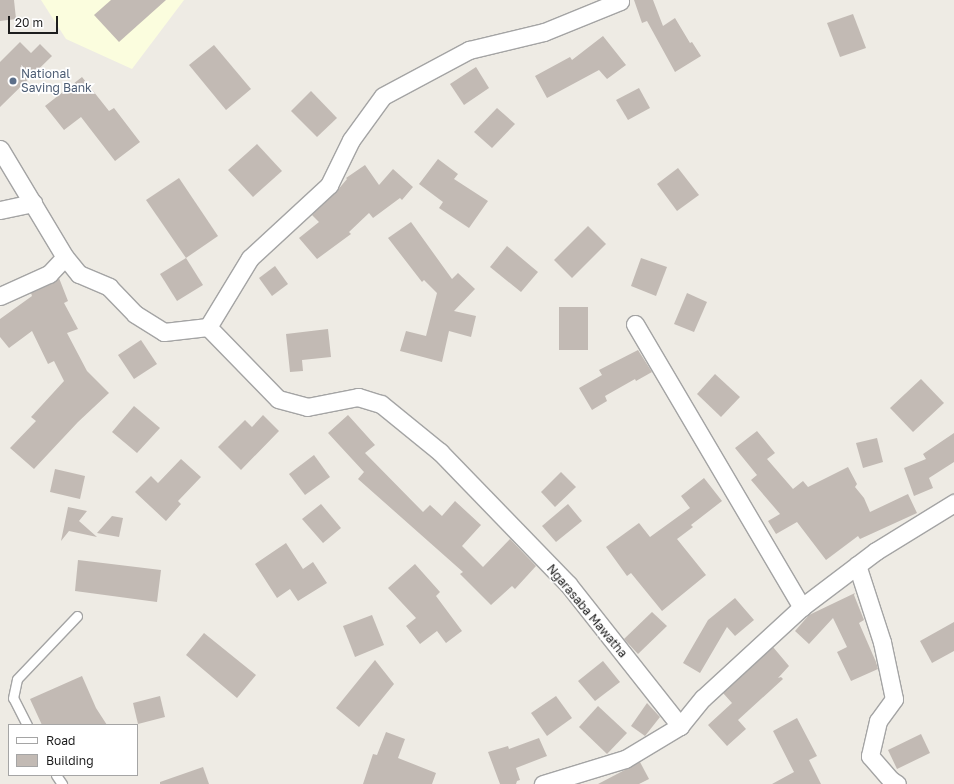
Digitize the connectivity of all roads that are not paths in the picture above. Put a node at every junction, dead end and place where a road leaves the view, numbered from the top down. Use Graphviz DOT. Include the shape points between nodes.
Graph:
graph roads {
  1 [pos="619,0"];
  2 [pos="0,150"];
  3 [pos="33,203"];
  4 [pos="0,210"];
  5 [pos="65,257"];
  6 [pos="0,296"];
  7 [pos="635,324"];
  8 [pos="208,327"];
  9 [pos="954,503"];
  10 [pos="857,565"];
  11 [pos="802,607"];
  12 [pos="76,616"];
  13 [pos="26,724"];
  14 [pos="680,726"];
  15 [pos="543,784"];
  16 [pos="898,784"];
  1 -- 8 [label="street" via="544,32 469,50 383,96 351,140 329,184 250,258"];
  2 -- 3 [label="street"];
  3 -- 4 [label="street"];
  3 -- 5 [label="street"];
  5 -- 6 [label="street" via="49,274"];
  5 -- 8 [label="street" via="79,274 109,287 135,314 164,332"];
  7 -- 11 [label="street"];
  8 -- 14 [label="street, Ngarasaba Mawatha" via="278,398 307,408 358,397 381,404 440,452 568,584"];
  9 -- 10 [label="street"];
  10 -- 11 [label="street"];
  10 -- 16 [label="street" via="882,642 894,699 878,721 870,756 891,780"];
  11 -- 14 [label="street" via="703,698"];
  12 -- 13 [label="lane" via="17,679 13,698"];
  14 -- 15 [label="street" via="625,759"];
}
